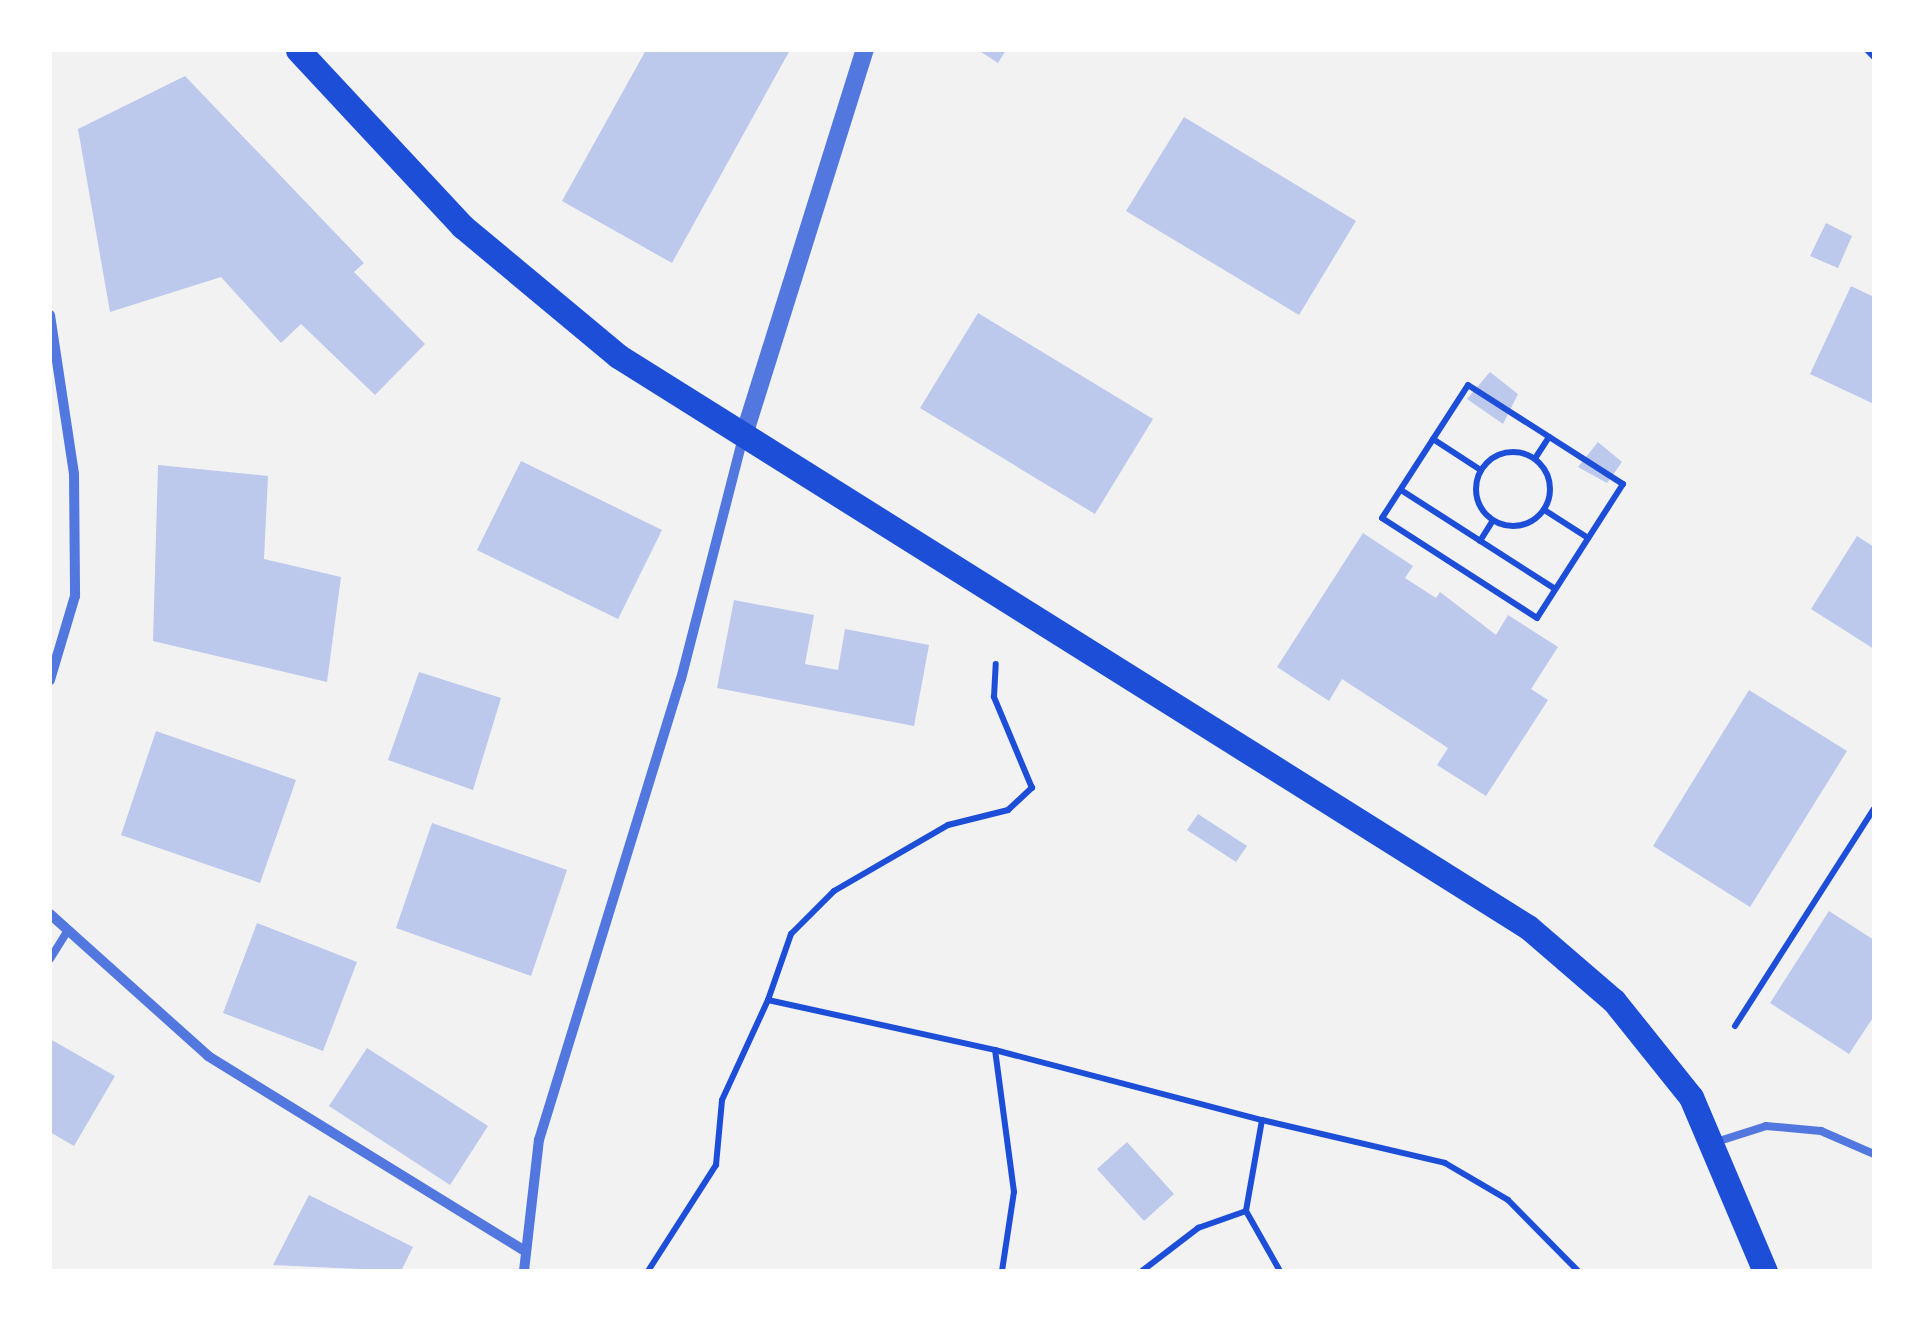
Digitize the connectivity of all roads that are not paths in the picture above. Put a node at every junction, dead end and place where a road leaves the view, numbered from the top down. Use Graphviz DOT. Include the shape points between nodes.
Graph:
graph roads {
  1 [pos="298,50"];
  2 [pos="865,50"];
  3 [pos="50,314"];
  4 [pos="744,435"];
  5 [pos="50,680"];
  6 [pos="50,914"];
  7 [pos="68,930"];
  8 [pos="50,959"];
  9 [pos="1716,1142"];
  10 [pos="1874,1154"];
  11 [pos="524,1250"];
  12 [pos="524,1271"];
  13 [pos="1765,1271"];
  1 -- 4 [label="main road" via="478,241 618,356"];
  2 -- 4 [label="street"];
  3 -- 5 [label="street" via="74,474 75,596"];
  4 -- 9 [label="main road" via="1528,927 1614,1000"];
  4 -- 11 [label="street" via="704,596 539,1140"];
  6 -- 7 [label="street"];
  7 -- 8 [label="lane"];
  7 -- 11 [label="street" via="208,1056"];
  9 -- 10 [label="lane" via="1766,1126 1821,1131"];
  9 -- 13 [label="main road"];
  11 -- 12 [label="street"];
}
